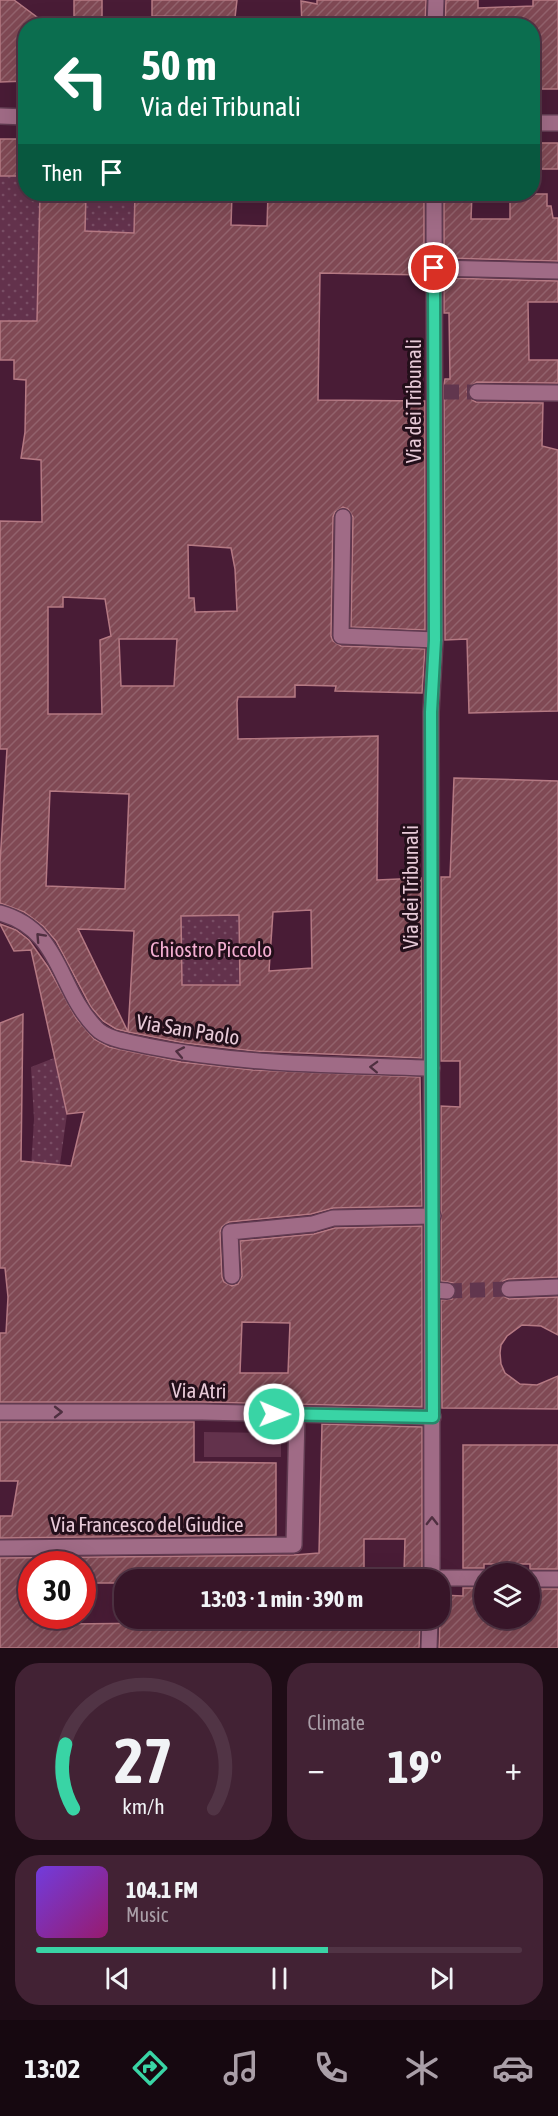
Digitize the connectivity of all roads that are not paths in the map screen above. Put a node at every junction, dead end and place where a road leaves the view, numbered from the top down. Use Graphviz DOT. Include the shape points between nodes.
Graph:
graph roads {
  1 [pos="436,0"];
  2 [pos="435,18"];
  3 [pos="0,116"];
  4 [pos="18,117"];
  5 [pos="540,123"];
  6 [pos="558,123"];
  7 [pos="434,201"];
  8 [pos="434,268"];
  9 [pos="558,271"];
  10 [pos="477,392"];
  11 [pos="558,393"];
  12 [pos="344,517"];
  13 [pos="435,640"];
  14 [pos="0,913"];
  15 [pos="432,1068"];
  16 [pos="433,1215"];
  17 [pos="232,1276"];
  18 [pos="558,1287"];
  19 [pos="509,1289"];
  20 [pos="0,1412"];
  21 [pos="297,1414"];
  22 [pos="433,1417"];
  23 [pos="0,1548"];
  24 [pos="432,1569"];
  25 [pos="474,1578"];
  26 [pos="450,1579"];
  27 [pos="540,1579"];
  28 [pos="558,1579"];
  29 [pos="430,1629"];
  30 [pos="429,1648"];
  1 -- 2 [label="street"];
  3 -- 4 [label="street"];
  5 -- 6 [label="street"];
  7 -- 8 [label="street, Via dei Tribunali"];
  8 -- 9 [label="street"];
  8 -- 13 [label="street, Via dei Tribunali" via="439,391"];
  10 -- 11 [label="street"];
  12 -- 13 [label="street" via="341,636"];
  13 -- 15 [label="street, Via dei Tribunali" via="431,712"];
  15 -- 14 [label="street, Via San Paolo, one-way" via="271,1063 185,1054 117,1039 97,1029 74,996 47,944 33,928"];
  15 -- 16 [label="street, Via dei Tribunali"];
  16 -- 17 [label="street" via="333,1218 313,1224 230,1232"];
  16 -- 22 [label="street, Via dei Tribunali" via="440,1291"];
  18 -- 19 [label="street"];
  20 -- 21 [label="street, Via Atri, one-way"];
  21 -- 22 [label="street, Via Atri"];
  21 -- 23 [label="street, Via Francesco del Giudice" via="294,1545"];
  24 -- 22 [label="street, Via dei Tribunali, one-way"];
  25 -- 26 [label="street"];
  27 -- 28 [label="street"];
  29 -- 30 [label="street"];
}
